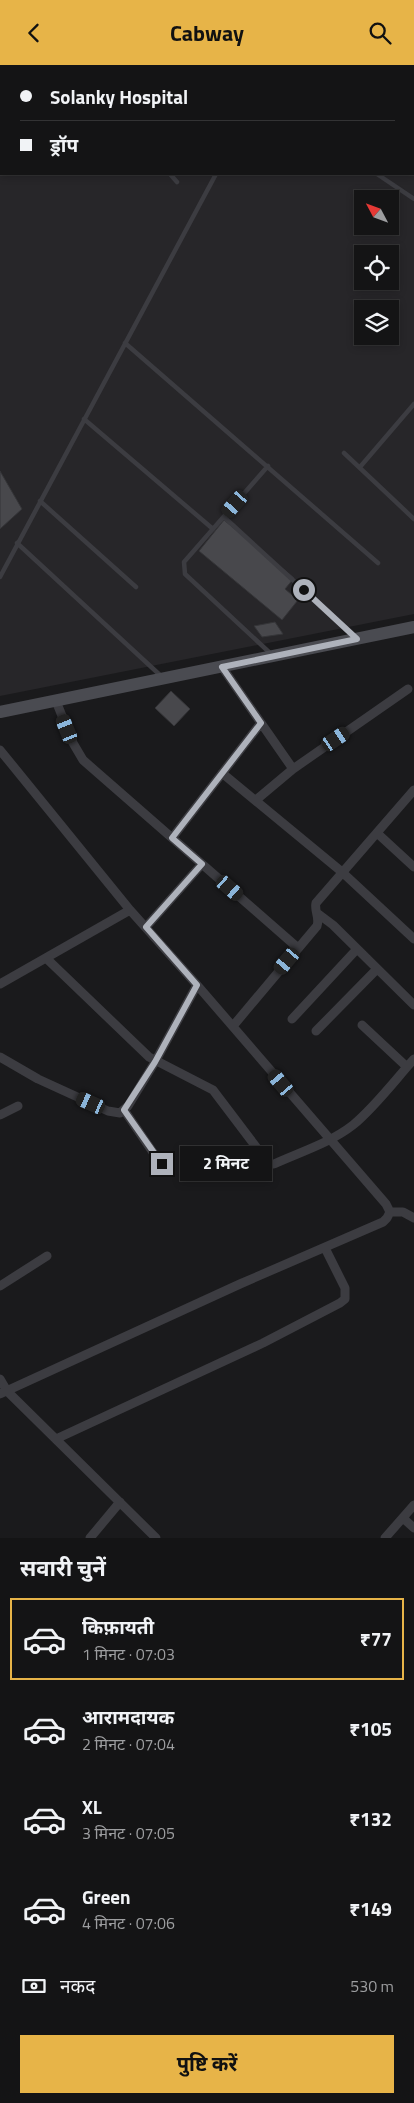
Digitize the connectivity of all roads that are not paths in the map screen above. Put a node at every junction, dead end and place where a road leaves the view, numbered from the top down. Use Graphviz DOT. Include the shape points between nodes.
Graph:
graph roads {
  1 [pos="171,175"];
  2 [pos="215,175"];
  3 [pos="378,175"];
  4 [pos="177,183"];
  5 [pos="414,199"];
  6 [pos="125,343"];
  7 [pos="414,404"];
  8 [pos="84,419"];
  9 [pos="344,453"];
  10 [pos="268,466"];
  11 [pos="360,467"];
  12 [pos="40,501"];
  13 [pos="224,517"];
  14 [pos="414,519"];
  15 [pos="213,529"];
  16 [pos="17,543"];
  17 [pos="378,563"];
  18 [pos="0,577"];
  19 [pos="136,587"];
  20 [pos="414,627"];
  21 [pos="357,639"];
  22 [pos="272,656"];
  23 [pos="222,667"];
  24 [pos="164,679"];
  25 [pos="408,689"];
  26 [pos="56,701"];
  27 [pos="0,712"];
  28 [pos="261,723"];
  29 [pos="0,750"];
  30 [pos="293,769"];
  31 [pos="222,773"];
  32 [pos="412,796"];
  33 [pos="256,800"];
  34 [pos="377,833"];
  35 [pos="172,838"];
  36 [pos="202,864"];
  37 [pos="414,867"];
  38 [pos="342,872"];
  39 [pos="130,910"];
  40 [pos="317,913"];
  41 [pos="146,927"];
  42 [pos="414,939"];
  43 [pos="298,948"];
  44 [pos="357,949"];
  45 [pos="46,958"];
  46 [pos="377,969"];
  47 [pos="0,984"];
  48 [pos="197,985"];
  49 [pos="414,1005"];
  50 [pos="292,1019"];
  51 [pos="362,1025"];
  52 [pos="233,1026"];
  53 [pos="316,1031"];
  54 [pos="0,1057"];
  55 [pos="414,1059"];
  56 [pos="155,1062"];
  57 [pos="407,1067"];
  58 [pos="18,1106"];
  59 [pos="124,1110"];
  60 [pos="0,1115"];
  61 [pos="330,1140"];
  62 [pos="162,1164"];
  63 [pos="390,1212"];
  64 [pos="414,1218"];
  65 [pos="324,1248"];
  66 [pos="47,1256"];
  67 [pos="0,1286"];
  68 [pos="0,1379"];
  69 [pos="3,1393"];
  70 [pos="56,1439"];
  71 [pos="120,1502"];
  72 [pos="414,1505"];
  73 [pos="403,1518"];
  74 [pos="414,1528"];
  75 [pos="90,1538"];
  76 [pos="156,1538"];
  77 [pos="385,1538"];
  1 -- 4 [label="lane"];
  2 -- 6 [label="lane"];
  3 -- 5 [label="lane"];
  6 -- 8 [label="lane"];
  6 -- 10 [label="lane"];
  7 -- 11 [label="lane"];
  8 -- 12 [label="lane"];
  8 -- 15 [label="lane"];
  9 -- 11 [label="lane"];
  10 -- 13 [label="lane"];
  10 -- 17 [label="lane"];
  11 -- 14 [label="lane"];
  12 -- 16 [label="lane"];
  12 -- 19 [label="lane"];
  13 -- 15 [label="lane"];
  13 -- 21 [label="lane"];
  15 -- 22 [label="lane" via="184,562 185,574"];
  16 -- 18 [label="lane"];
  16 -- 24 [label="lane"];
  20 -- 21 [label="street"];
  21 -- 22 [label="street"];
  22 -- 23 [label="street"];
  23 -- 24 [label="street"];
  23 -- 28 [label="street"];
  24 -- 26 [label="street"];
  25 -- 30 [label="street"];
  26 -- 27 [label="street"];
  26 -- 35 [label="street" via="83,760"];
  28 -- 30 [label="street"];
  28 -- 31 [label="street"];
  29 -- 39 [label="street"];
  30 -- 33 [label="street"];
  31 -- 33 [label="street"];
  31 -- 35 [label="street"];
  32 -- 34 [label="street"];
  33 -- 38 [label="street"];
  34 -- 37 [label="street"];
  34 -- 38 [label="street"];
  35 -- 36 [label="street"];
  36 -- 41 [label="street"];
  36 -- 43 [label="street"];
  38 -- 40 [label="street" via="316,903"];
  38 -- 42 [label="street"];
  39 -- 41 [label="street"];
  39 -- 45 [label="street"];
  40 -- 43 [label="street" via="317,926"];
  40 -- 44 [label="street"];
  41 -- 48 [label="street"];
  43 -- 52 [label="street"];
  44 -- 46 [label="street"];
  44 -- 50 [label="street"];
  45 -- 47 [label="street"];
  45 -- 56 [label="street"];
  46 -- 49 [label="street"];
  46 -- 53 [label="street"];
  48 -- 52 [label="street"];
  48 -- 56 [label="street"];
  51 -- 57 [label="street"];
  52 -- 61 [label="street"];
  54 -- 59 [label="street" via="38,1079 108,1111 120,1113"];
  55 -- 57 [label="street"];
  56 -- 59 [label="street"];
  56 -- 61 [label="street" via="213,1090 269,1164"];
  57 -- 61 [label="street" via="355,1123"];
  58 -- 60 [label="street"];
  59 -- 62 [label="street"];
  61 -- 63 [label="street"];
  63 -- 64 [label="street" via="402,1212"];
  63 -- 65 [label="street" via="382,1222"];
  65 -- 69 [label="street"];
  65 -- 70 [label="street" via="345,1288 345,1299 340,1303 263,1343"];
  66 -- 67 [label="street"];
  68 -- 69 [label="street"];
  69 -- 70 [label="street"];
  70 -- 71 [label="street"];
  71 -- 75 [label="street"];
  71 -- 76 [label="street"];
  72 -- 73 [label="street"];
  73 -- 74 [label="street"];
  73 -- 77 [label="street"];
}
